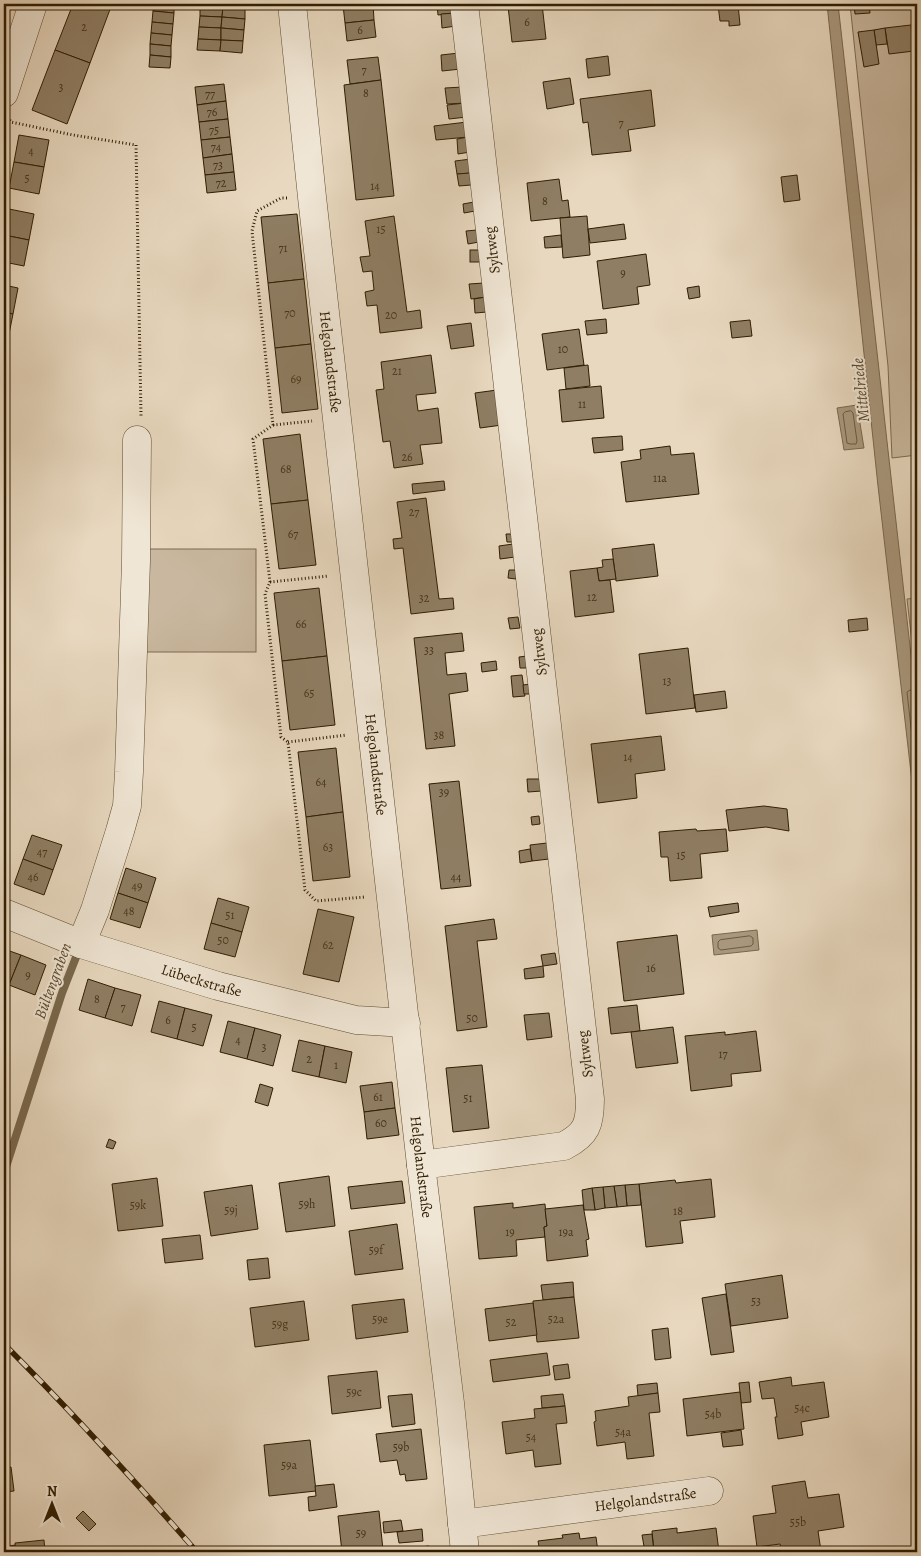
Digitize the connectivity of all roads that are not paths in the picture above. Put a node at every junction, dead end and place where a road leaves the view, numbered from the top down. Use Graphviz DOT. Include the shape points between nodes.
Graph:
graph roads {
  1 [pos="33,4"];
  2 [pos="292,4"];
  3 [pos="464,4"];
  4 [pos="4,93"];
  5 [pos="137,440"];
  6 [pos="4,913"];
  7 [pos="81,944"];
  8 [pos="406,1023"];
  9 [pos="421,1165"];
  10 [pos="710,1491"];
  11 [pos="462,1524"];
  12 [pos="465,1552"];
  1 -- 4 [label="street"];
  2 -- 8 [label="street, Helgolandstraße"];
  3 -- 9 [label="street, Syltweg" via="590,1113 583,1133 564,1146"];
  5 -- 7 [label="street" via="136,580 127,806 95,910"];
  6 -- 7 [label="street, Lübeckstraße"];
  7 -- 8 [label="street, Lübeckstraße" via="218,986 356,1020"];
  8 -- 9 [label="street, Helgolandstraße"];
  9 -- 11 [label="street, Helgolandstraße"];
  10 -- 11 [label="street, Helgolandstraße"];
  11 -- 12 [label="street, Helgolandstraße"];
}
